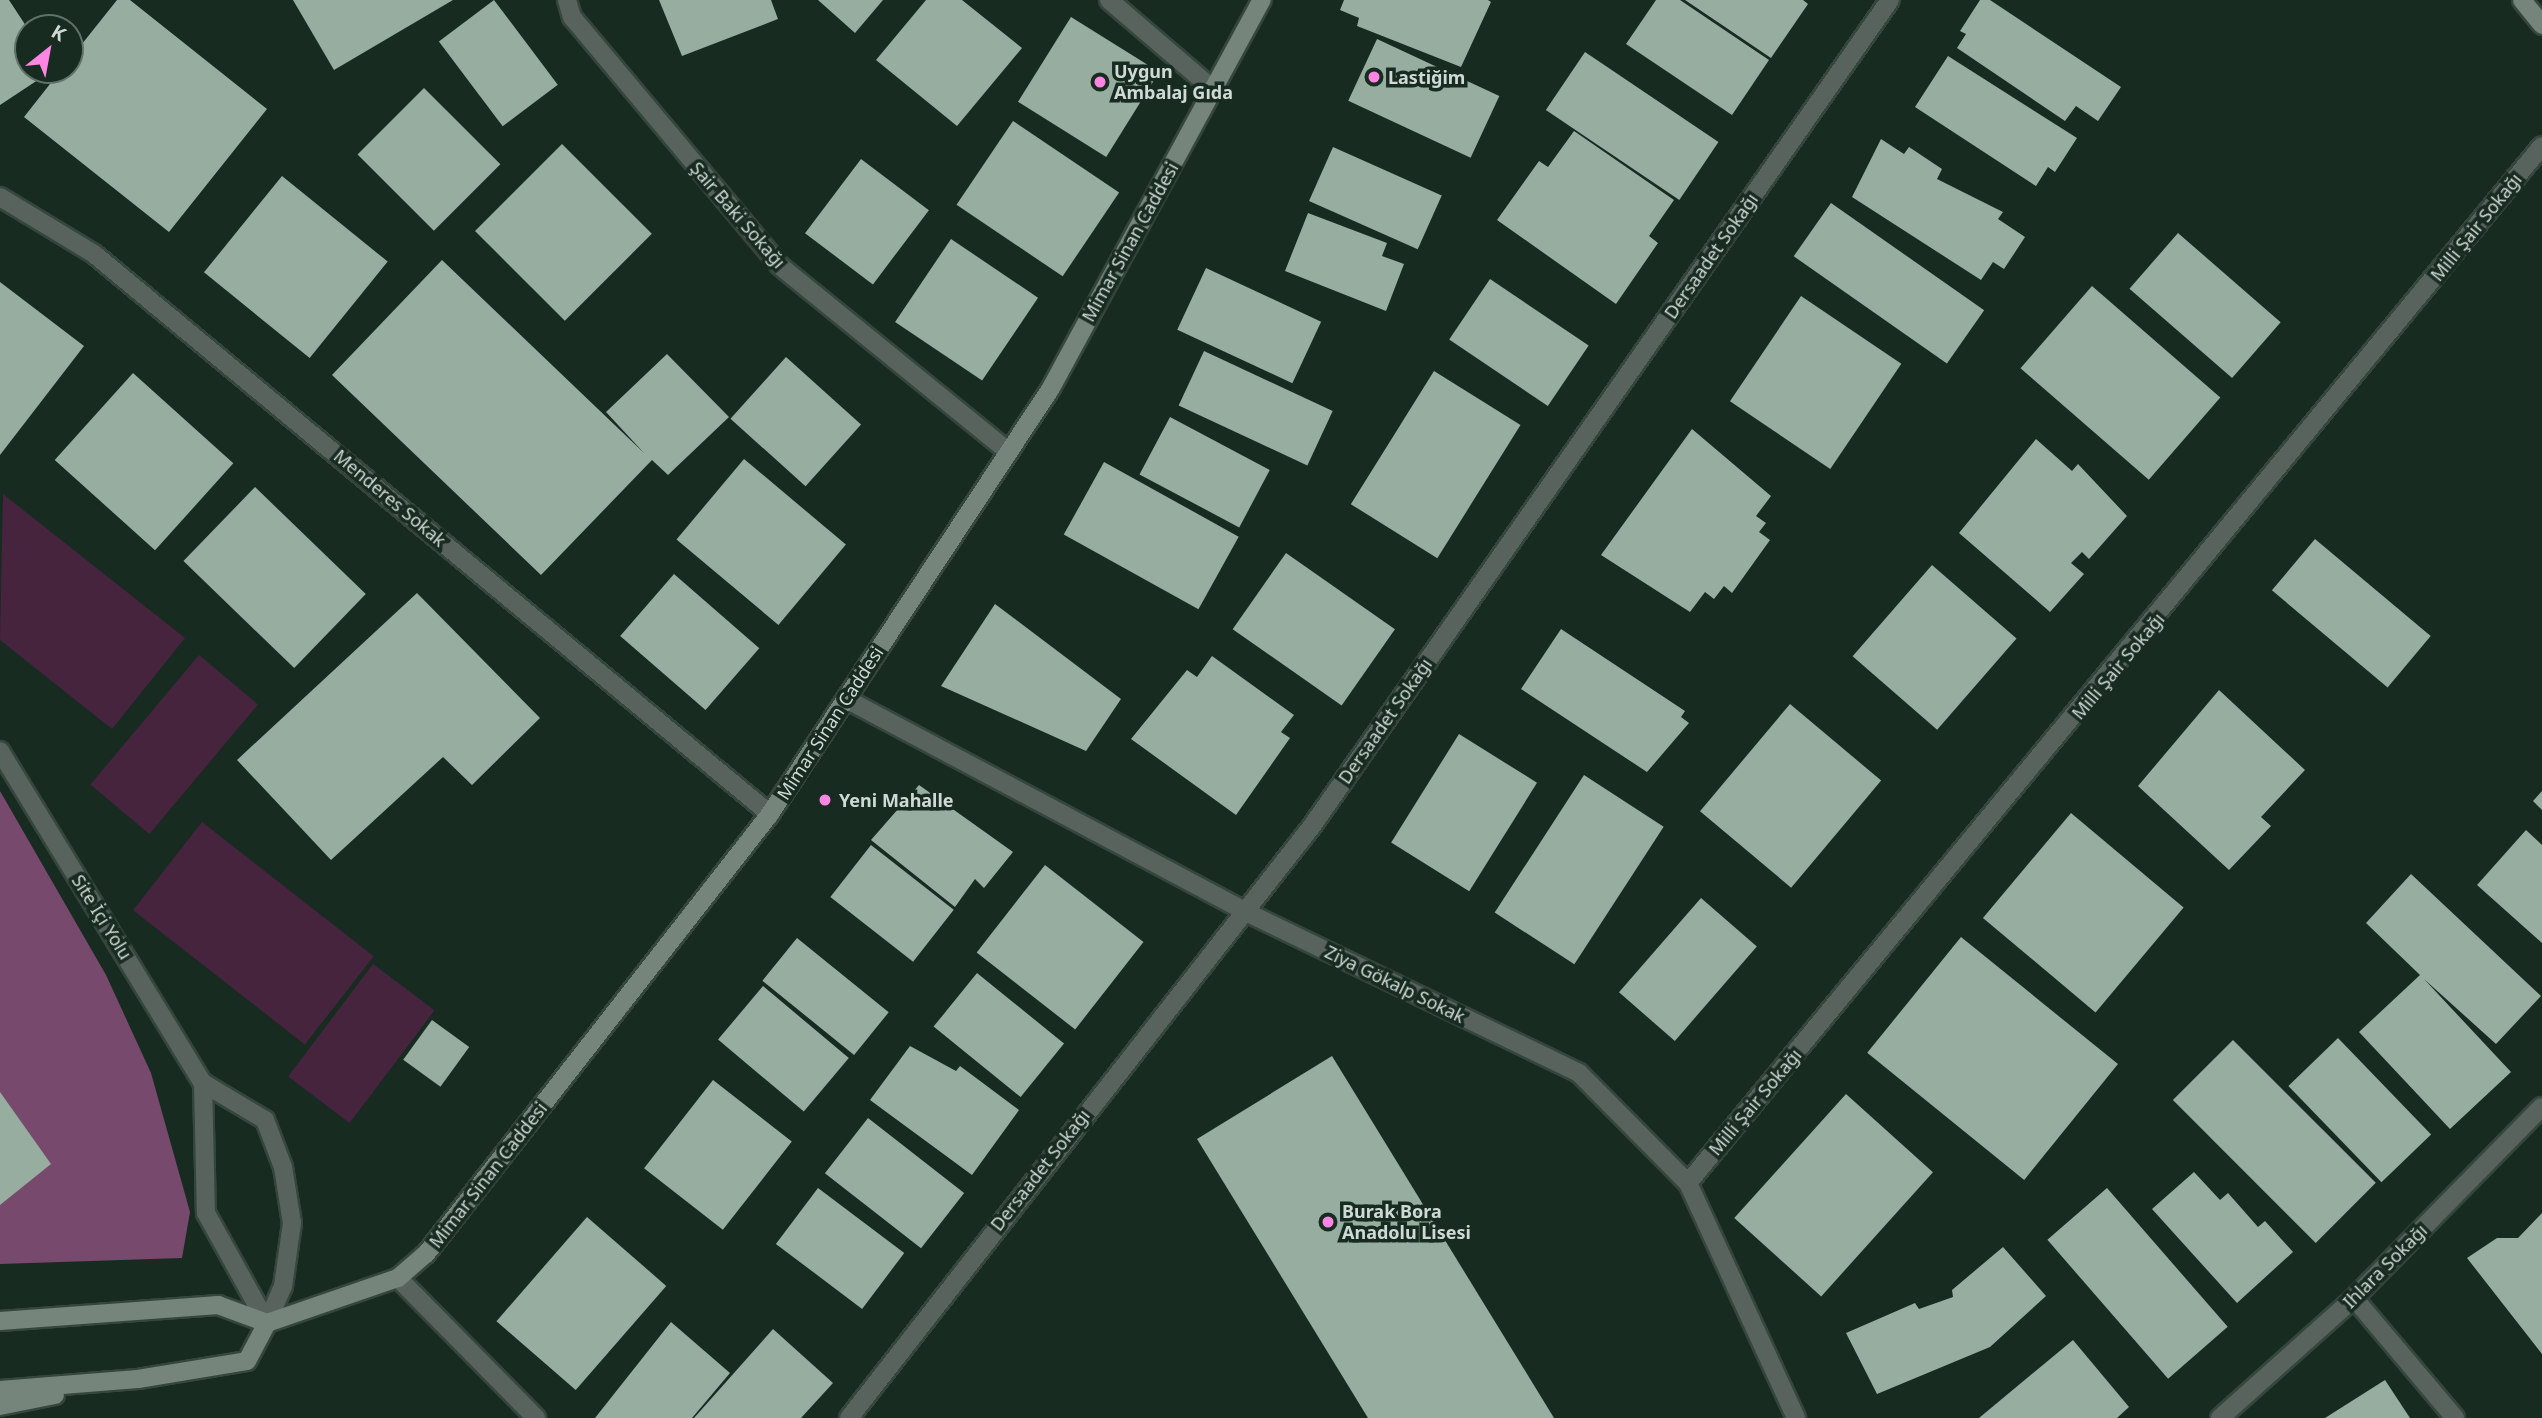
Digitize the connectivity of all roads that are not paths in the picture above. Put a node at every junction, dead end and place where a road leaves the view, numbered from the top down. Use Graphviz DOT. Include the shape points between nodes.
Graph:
graph roads {
  1 [pos="567,0"];
  2 [pos="1109,0"];
  3 [pos="1262,0"];
  4 [pos="1890,0"];
  5 [pos="2522,0"];
  6 [pos="2542,25"];
  7 [pos="1213,89"];
  8 [pos="2542,146"];
  9 [pos="0,197"];
  10 [pos="1009,452"];
  11 [pos="846,699"];
  12 [pos="0,751"];
  13 [pos="770,814"];
  14 [pos="1246,912"];
  15 [pos="203,1083"];
  16 [pos="2542,1107"];
  17 [pos="1688,1183"];
  18 [pos="398,1278"];
  19 [pos="2354,1298"];
  20 [pos="0,1321"];
  21 [pos="267,1323"];
  22 [pos="138,1379"];
  23 [pos="0,1390"];
  24 [pos="0,1406"];
  25 [pos="536,1418"];
  26 [pos="849,1418"];
  27 [pos="1796,1418"];
  28 [pos="2220,1418"];
  29 [pos="2455,1418"];
  1 -- 10 [label="street, Şair Baki Sokağı" via="572,17 780,266"];
  2 -- 7 [label="street"];
  3 -- 7 [label="main road, Mimar Sinan Caddesi"];
  4 -- 14 [label="street, Dersaadet Sokağı"];
  5 -- 6 [label="main road"];
  7 -- 10 [label="main road, Mimar Sinan Caddesi" via="1051,387"];
  8 -- 17 [label="street, Milli Şair Sokağı"];
  9 -- 13 [label="street, Menderes Sokak" via="94,254"];
  10 -- 11 [label="main road, Mimar Sinan Caddesi"];
  11 -- 13 [label="main road, Mimar Sinan Caddesi"];
  11 -- 14 [label="street, Ziya Gökalp Sokak"];
  12 -- 15 [label="street, Site İçi Yolu"];
  13 -- 18 [label="main road, Mimar Sinan Caddesi" via="426,1254"];
  14 -- 17 [label="street, Ziya Gökalp Sokak" via="1579,1073"];
  14 -- 26 [label="street, Dersaadet Sokağı"];
  15 -- 21 [label="street" via="206,1213"];
  15 -- 21 [label="street" via="265,1120 283,1167 292,1223 283,1286"];
  16 -- 19 [label="street, Ihlara Sokağı"];
  17 -- 27 [label="street, Ziya Gökalp Sokak"];
  18 -- 21 [label="main road, Mimar Sinan Caddesi"];
  18 -- 25 [label="street"];
  19 -- 28 [label="street, Ihlara Sokağı"];
  19 -- 29 [label="street"];
  20 -- 21 [label="main road" via="218,1305"];
  21 -- 22 [label="main road" via="247,1361"];
  22 -- 23 [label="main road"];
  22 -- 24 [label="main road"];
}
